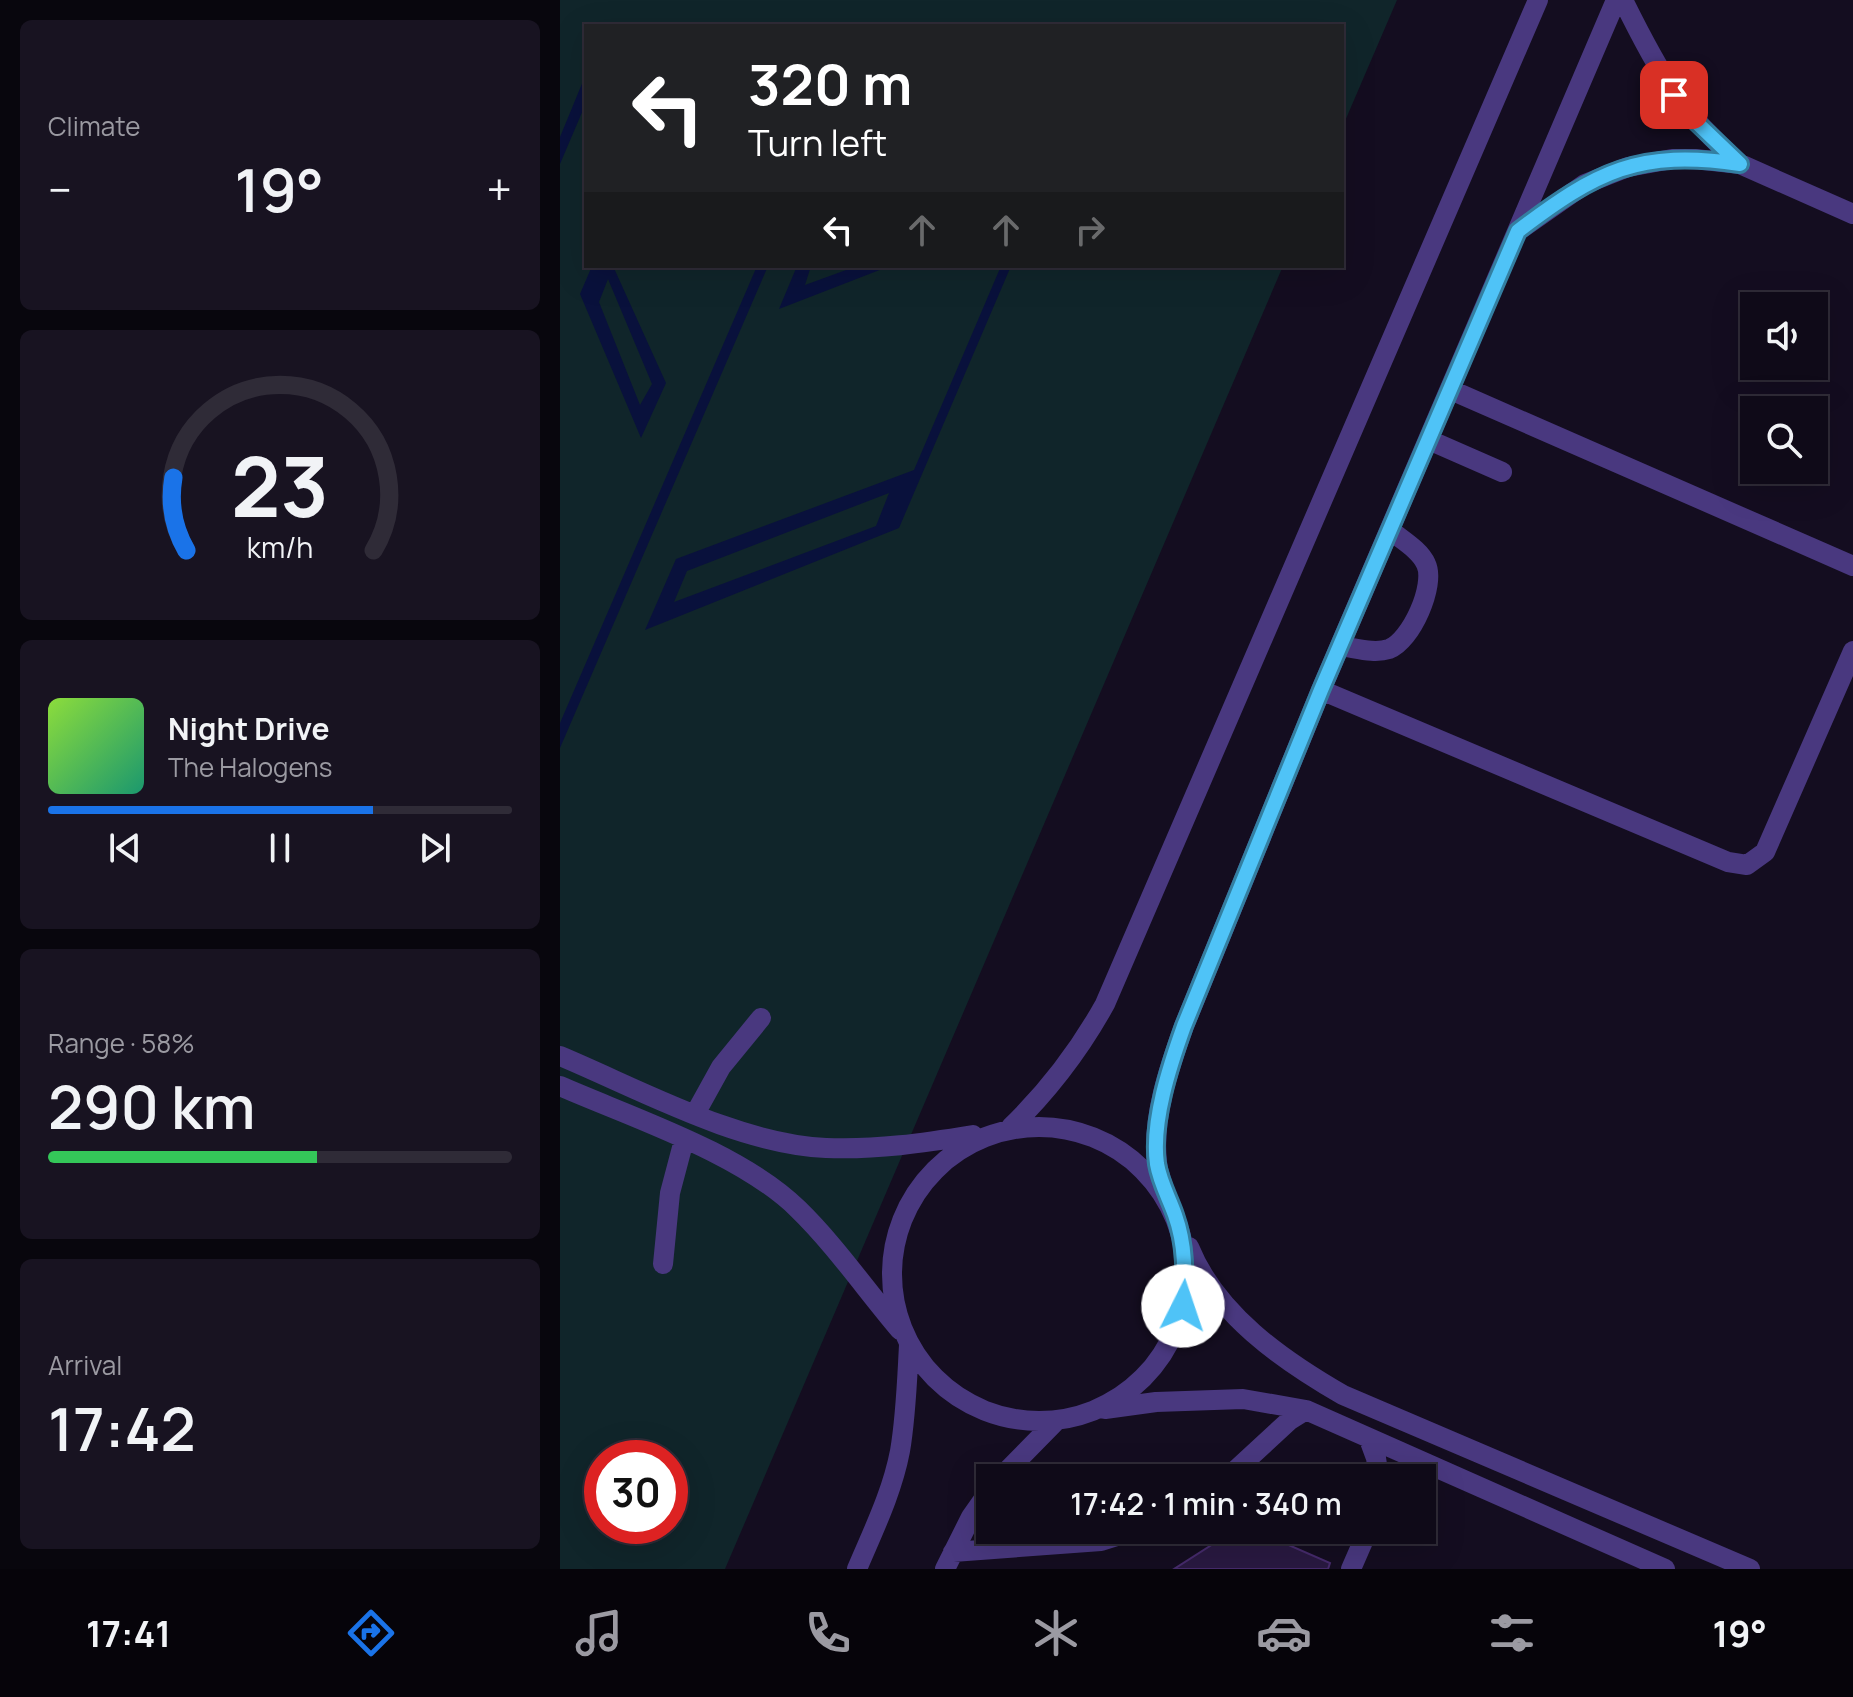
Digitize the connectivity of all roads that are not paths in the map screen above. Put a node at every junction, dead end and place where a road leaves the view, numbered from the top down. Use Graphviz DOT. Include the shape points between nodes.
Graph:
graph roads {
  1 [pos="1538,0"];
  2 [pos="1616,0"];
  3 [pos="1623,0"];
  4 [pos="1740,164"];
  5 [pos="1853,214"];
  6 [pos="1518,231"];
  7 [pos="1451,390"];
  8 [pos="1429,440"];
  9 [pos="1502,472"];
  10 [pos="1390,530"];
  11 [pos="1853,566"];
  12 [pos="1340,646"];
  13 [pos="1853,651"];
  14 [pos="1321,690"];
  15 [pos="761,1018"];
  16 [pos="560,1056"];
  17 [pos="560,1086"];
  18 [pos="695,1114"];
  19 [pos="1006,1129"];
  20 [pos="684,1140"];
  21 [pos="1171,1207"];
  22 [pos="663,1264"];
  23 [pos="905,1339"];
  24 [pos="1097,1410"];
  25 [pos="1306,1410"];
  26 [pos="1056,1421"];
  27 [pos="1369,1439"];
  28 [pos="1014,1464"];
  29 [pos="1242,1464"];
  30 [pos="1377,1464"];
  31 [pos="976,1514"];
  32 [pos="1077,1544"];
  33 [pos="1362,1544"];
  34 [pos="949,1560"];
  35 [pos="1635,1563"];
  36 [pos="857,1569"];
  37 [pos="1351,1569"];
  38 [pos="1665,1569"];
  39 [pos="1750,1569"];
  1 -- 19 [label="street" via="1105,1004 1068,1064"];
  2 -- 6 [label="street"];
  3 -- 4 [label="street" via="1674,95"];
  4 -- 5 [label="street"];
  4 -- 6 [label="street" via="1672,159 1628,167 1585,184"];
  6 -- 7 [label="street"];
  7 -- 8 [label="street"];
  7 -- 11 [label="street"];
  8 -- 9 [label="street"];
  8 -- 10 [label="street"];
  10 -- 12 [label="street"];
  10 -- 12 [label="street" via="1425,560 1430,576 1427,593 1409,632 1395,647 1376,651"];
  12 -- 14 [label="street"];
  13 -- 14 [label="street" via="1765,852 1747,865 1728,862"];
  14 -- 21 [label="street" via="1169,1070 1157,1162"];
  15 -- 18 [label="street" via="721,1067"];
  16 -- 18 [label="street"];
  17 -- 20 [label="street"];
  18 -- 19 [label="street" via="771,1140 823,1148 876,1149"];
  19 -- 21 [label="street" via="1047,1125 1083,1132 1117,1147 1145,1170"];
  19 -- 23 [label="street" via="955,1151 919,1187 896,1233 891,1283"];
  20 -- 22 [label="street" via="670,1193"];
  20 -- 23 [label="street" via="757,1176 797,1208"];
  21 -- 24 [label="street" via="1186,1260 1183,1306 1166,1350 1136,1385"];
  21 -- 39 [label="street" via="1196,1266 1226,1305 1300,1370 1343,1395"];
  23 -- 26 [label="street" via="935,1380 971,1406 1012,1420"];
  23 -- 36 [label="street" via="906,1402 899,1453"];
  24 -- 25 [label="street" via="1243,1399"];
  24 -- 26 [label="street"];
  25 -- 27 [label="street"];
  25 -- 29 [label="street"];
  26 -- 28 [label="street"];
  27 -- 30 [label="street"];
  27 -- 35 [label="street"];
  31 -- 34 [label="street"];
  32 -- 34 [label="street"];
  33 -- 37 [label="street"];
  35 -- 38 [label="street"];
}
